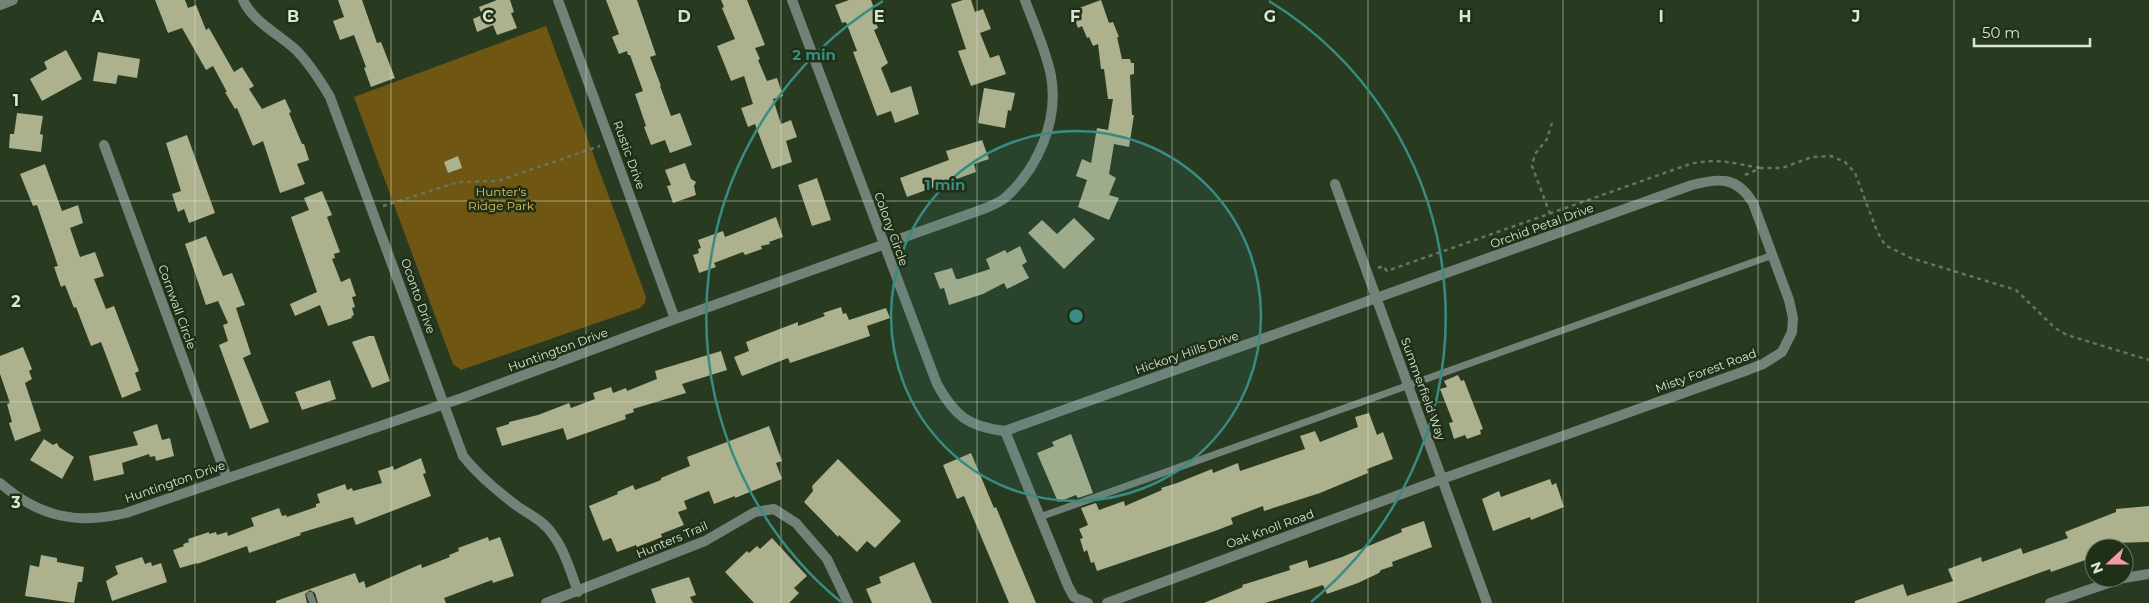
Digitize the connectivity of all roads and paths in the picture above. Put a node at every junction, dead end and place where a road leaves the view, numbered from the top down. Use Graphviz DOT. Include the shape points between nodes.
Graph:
graph roads {
  1 [pos="13,0"];
  2 [pos="243,0"];
  3 [pos="558,0"];
  4 [pos="792,0"];
  5 [pos="1025,0"];
  6 [pos="0,5"];
  7 [pos="1552,123"];
  8 [pos="611,142"];
  9 [pos="104,145"];
  10 [pos="1761,168"];
  11 [pos="1730,181"];
  12 [pos="1335,184"];
  13 [pos="372,209"];
  14 [pos="1550,214"];
  15 [pos="884,246"];
  16 [pos="1772,255"];
  17 [pos="1368,271"];
  18 [pos="1378,299"];
  19 [pos="675,319"];
  20 [pos="2149,360"];
  21 [pos="1409,385"];
  22 [pos="445,404"];
  23 [pos="1005,431"];
  24 [pos="227,478"];
  25 [pos="1442,478"];
  26 [pos="0,483"];
  27 [pos="1040,517"];
  28 [pos="2149,574"];
  29 [pos="2134,576"];
  30 [pos="2094,588"];
  31 [pos="578,592"];
  32 [pos="310,595"];
  33 [pos="313,603"];
  34 [pos="546,603"];
  35 [pos="848,603"];
  36 [pos="1088,603"];
  37 [pos="1107,603"];
  38 [pos="1487,603"];
  39 [pos="2050,603"];
  1 -- 6 [label="street"];
  2 -- 13 [label="street, Oconto Drive" via="269,30 296,50 317,74 330,97"];
  3 -- 8 [label="street, Rustic Drive"];
  4 -- 15 [label="street, Colony Circle"];
  5 -- 15 [label="street, Huntington Drive" via="1051,78 1052,102 1038,160 1005,198"];
  7 -- 14 [label="path" via="1532,166"];
  8 -- 13 [label="path" via="498,181 458,182"];
  8 -- 19 [label="street, Rustic Drive"];
  9 -- 24 [label="street, Cornwall Circle"];
  10 -- 11 [label="path"];
  10 -- 14 [label="path" via="1706,160"];
  10 -- 20 [label="path" via="1782,168 1812,156 1832,156 1845,162 1854,173 1876,231 1885,245 1911,258 2016,290 2055,328 2067,335"];
  11 -- 16 [label="street, Misty Forest Road" via="1745,191 1753,203"];
  11 -- 18 [label="street, Orchid Petal Drive" via="1715,179 1692,185"];
  12 -- 17 [label="street, Summerfield Way"];
  13 -- 22 [label="street, Oconto Drive"];
  14 -- 17 [label="path" via="1387,271 1383,266"];
  15 -- 19 [label="street, Huntington Drive"];
  15 -- 23 [label="street, Colony Circle" via="936,384 948,404 966,420 983,429"];
  16 -- 21 [label="lane"];
  16 -- 25 [label="street, Misty Forest Road" via="1793,318 1788,342 1775,358"];
  17 -- 18 [label="street, Summerfield Way"];
  18 -- 21 [label="street, Summerfield Way"];
  18 -- 23 [label="street, Hickory Hills Drive"];
  19 -- 22 [label="street, Huntington Drive"];
  21 -- 25 [label="street, Summerfield Way"];
  21 -- 27 [label="lane"];
  22 -- 24 [label="street, Huntington Drive"];
  22 -- 31 [label="street, Oconto Drive" via="463,456 504,496 538,518 553,534"];
  23 -- 27 [label="street"];
  24 -- 26 [label="street, Huntington Drive" via="101,519 56,515 40,509"];
  25 -- 37 [label="street, Oak Knoll Road"];
  25 -- 38 [label="street, Summerfield Way"];
  27 -- 36 [label="street" via="1074,597"];
  28 -- 29 [label="street"];
  30 -- 39 [label="street"];
  31 -- 34 [label="street, Hunters Trail"];
  31 -- 35 [label="street, Hunters Trail" via="705,541 755,512 774,509 796,523 828,559"];
  32 -- 33 [label="lane"];
}
